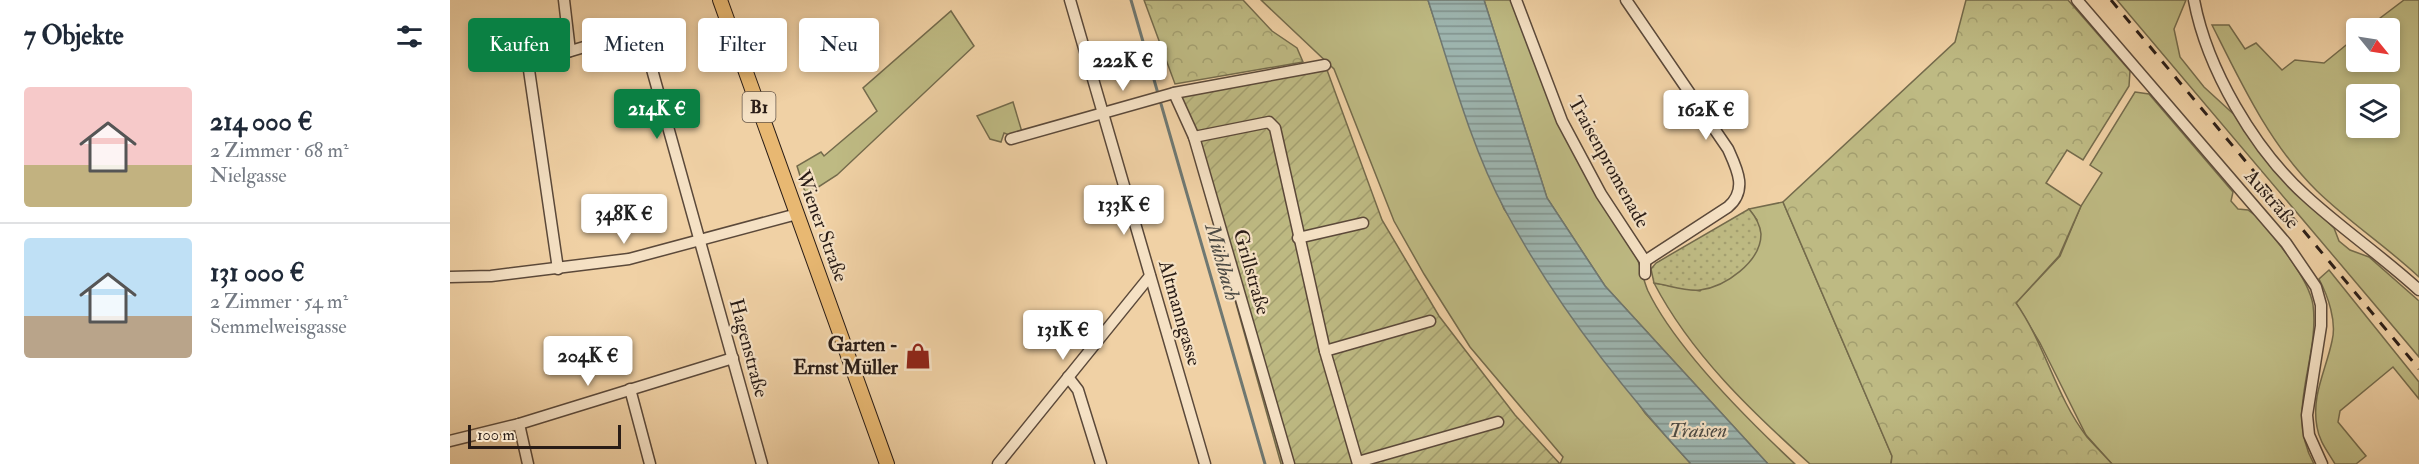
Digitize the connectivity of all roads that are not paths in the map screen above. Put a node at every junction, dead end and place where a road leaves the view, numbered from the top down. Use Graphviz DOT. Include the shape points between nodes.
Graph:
graph roads {
  1 [pos="564,0"];
  2 [pos="720,0"];
  3 [pos="1070,0"];
  4 [pos="1516,0"];
  5 [pos="1626,0"];
  6 [pos="2077,0"];
  7 [pos="2194,0"];
  8 [pos="566,18"];
  9 [pos="570,51"];
  10 [pos="1324,64"];
  11 [pos="529,72"];
  12 [pos="1174,93"];
  13 [pos="1103,112"];
  14 [pos="1194,136"];
  15 [pos="1011,138"];
  16 [pos="797,214"];
  17 [pos="1363,223"];
  18 [pos="1298,238"];
  19 [pos="701,241"];
  20 [pos="1644,261"];
  21 [pos="558,269"];
  22 [pos="1645,274"];
  23 [pos="1150,276"];
  24 [pos="450,277"];
  25 [pos="2419,290"];
  26 [pos="1430,321"];
  27 [pos="1325,351"];
  28 [pos="734,358"];
  29 [pos="1068,377"];
  30 [pos="630,389"];
  31 [pos="1498,422"];
  32 [pos="519,424"];
  33 [pos="450,441"];
  34 [pos="1358,463"];
  35 [pos="528,464"];
  36 [pos="650,464"];
  37 [pos="762,464"];
  38 [pos="887,464"];
  39 [pos="998,464"];
  40 [pos="1101,464"];
  41 [pos="1205,464"];
  42 [pos="1289,464"];
  43 [pos="2322,464"];
  1 -- 8 [label="street"];
  2 -- 16 [label="main road, Wiener Straße / B1"];
  3 -- 13 [label="street, Altmanngasse"];
  4 -- 20 [label="street, Traisenpromenade" via="1562,121 1601,194"];
  5 -- 20 [label="street" via="1728,149 1740,185 1728,207"];
  6 -- 43 [label="street, Austraße" via="2286,243 2312,280 2320,305 2321,327 2307,415"];
  7 -- 25 [label="street" via="2208,50 2268,156 2306,196"];
  9 -- 19 [label="street, Hagenstraße" via="641,30"];
  10 -- 12 [label="street"];
  11 -- 21 [label="street"];
  12 -- 13 [label="street"];
  12 -- 14 [label="street, Grillstraße"];
  13 -- 15 [label="street"];
  13 -- 23 [label="street, Altmanngasse"];
  14 -- 18 [label="street" via="1269,122 1275,128"];
  14 -- 42 [label="street, Grillstraße"];
  16 -- 19 [label="street"];
  16 -- 38 [label="main road, Wiener Straße / B1"];
  17 -- 18 [label="street"];
  18 -- 27 [label="street"];
  19 -- 21 [label="street" via="629,259"];
  19 -- 28 [label="street, Hagenstraße"];
  20 -- 22 [label="street, Traisenpromenade"];
  21 -- 24 [label="street"];
  23 -- 29 [label="street"];
  23 -- 41 [label="street, Altmanngasse"];
  26 -- 27 [label="street"];
  27 -- 34 [label="street"];
  28 -- 30 [label="street"];
  28 -- 37 [label="street, Hagenstraße"];
  29 -- 39 [label="street"];
  29 -- 40 [label="street" via="1076,386"];
  30 -- 32 [label="street"];
  30 -- 36 [label="street"];
  31 -- 34 [label="street"];
  32 -- 33 [label="street"];
  32 -- 35 [label="street"];
}
